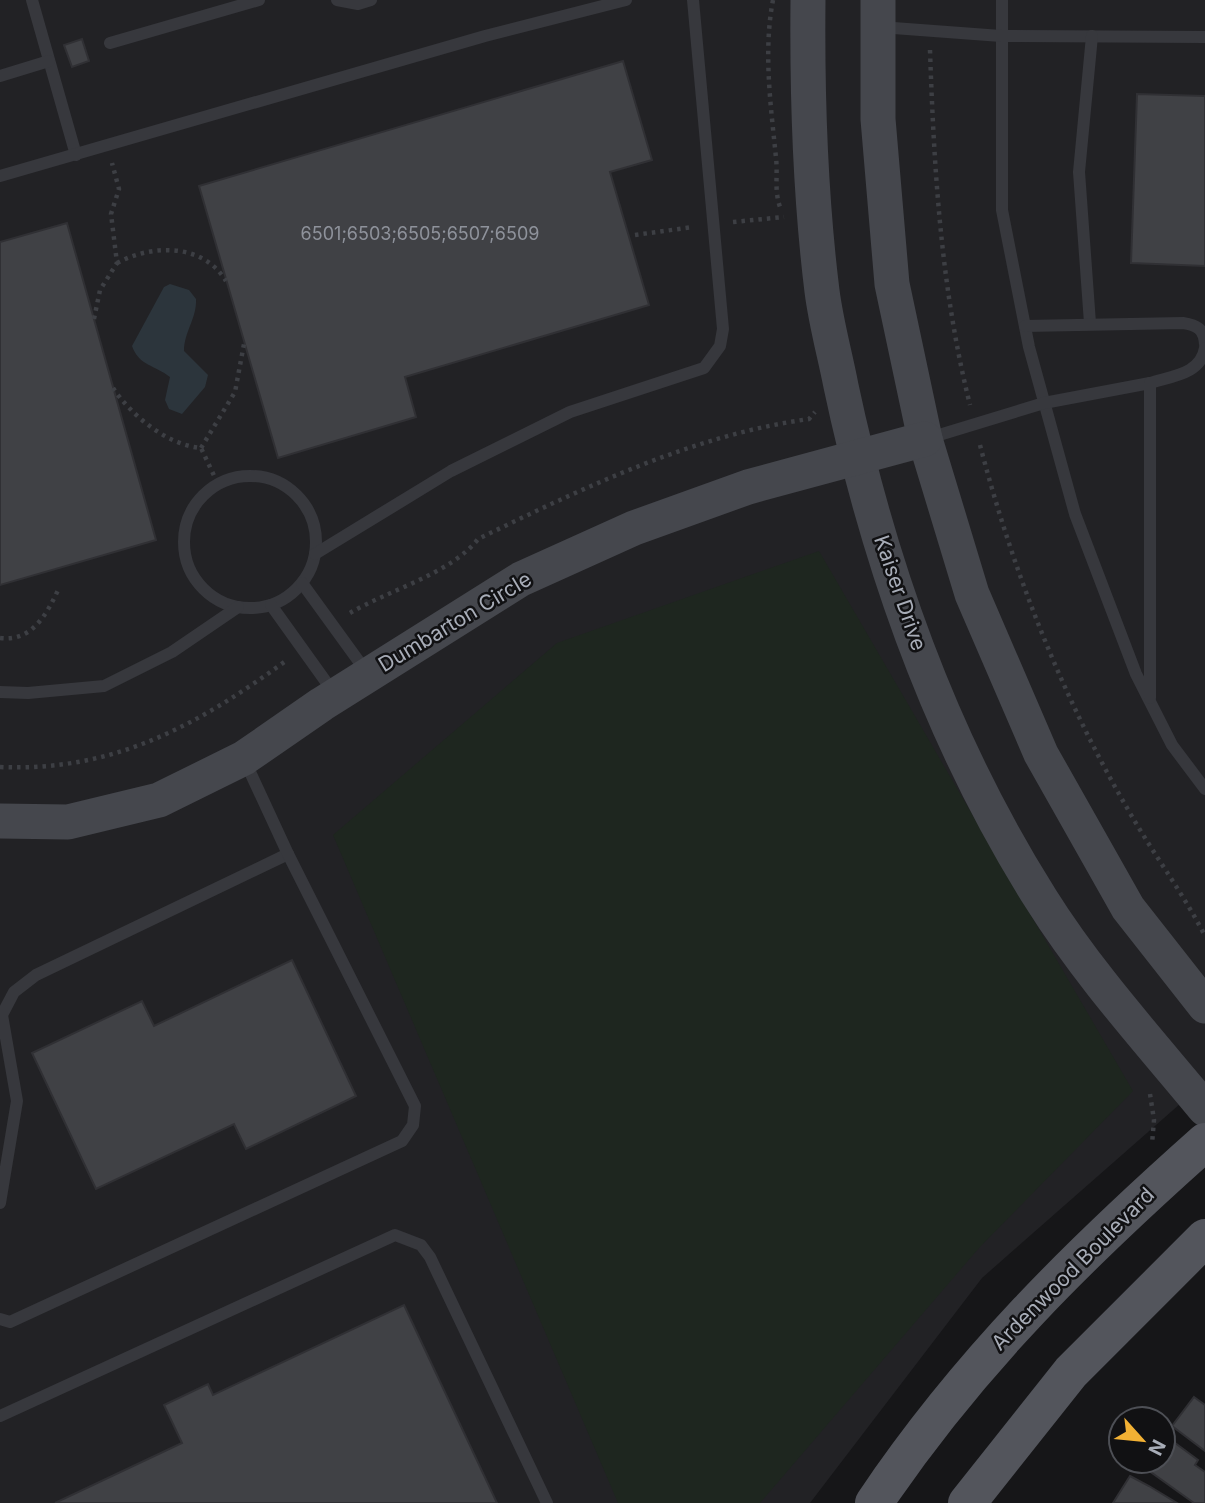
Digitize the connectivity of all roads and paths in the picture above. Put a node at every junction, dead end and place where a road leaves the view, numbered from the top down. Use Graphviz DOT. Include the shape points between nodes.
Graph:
graph roads {
  1 [pos="32,0"];
  2 [pos="259,0"];
  3 [pos="337,0"];
  4 [pos="371,0"];
  5 [pos="626,0"];
  6 [pos="693,0"];
  7 [pos="773,0"];
  8 [pos="808,0"];
  9 [pos="1002,0"];
  10 [pos="878,13"];
  11 [pos="930,31"];
  12 [pos="1001,36"];
  13 [pos="1092,36"];
  14 [pos="1205,37"];
  15 [pos="110,43"];
  16 [pos="49,61"];
  17 [pos="0,76"];
  18 [pos="107,145"];
  19 [pos="76,155"];
  20 [pos="0,176"];
  21 [pos="785,217"];
  22 [pos="117,263"];
  23 [pos="226,281"];
  24 [pos="94,319"];
  25 [pos="1090,323"];
  26 [pos="1025,326"];
  27 [pos="244,344"];
  28 [pos="1205,346"];
  29 [pos="1150,383"];
  30 [pos="113,388"];
  31 [pos="1044,403"];
  32 [pos="819,408"];
  33 [pos="975,424"];
  34 [pos="925,439"];
  35 [pos="201,448"];
  36 [pos="857,457"];
  37 [pos="218,484"];
  38 [pos="315,554"];
  39 [pos="302,583"];
  40 [pos="59,588"];
  41 [pos="271,605"];
  42 [pos="238,607"];
  43 [pos="340,619"];
  44 [pos="0,638"];
  45 [pos="287,659"];
  46 [pos="369,674"];
  47 [pos="0,692"];
  48 [pos="336,696"];
  49 [pos="1150,702"];
  50 [pos="244,758"];
  51 [pos="0,766"];
  52 [pos="1205,789"];
  53 [pos="0,821"];
  54 [pos="288,854"];
  55 [pos="1205,936"];
  56 [pos="1205,1006"];
  57 [pos="1,1015"];
  58 [pos="1150,1088"];
  59 [pos="1205,1109"];
  60 [pos="1205,1142"];
  61 [pos="1146,1157"];
  62 [pos="0,1203"];
  63 [pos="1205,1238"];
  64 [pos="0,1319"];
  65 [pos="0,1416"];
  66 [pos="547,1503"];
  67 [pos="874,1503"];
  68 [pos="967,1503"];
  1 -- 16 [label="lane"];
  2 -- 15 [label="lane"];
  3 -- 4 [label="lane" via="358,4"];
  5 -- 18 [label="lane"];
  6 -- 38 [label="lane" via="723,329 714,358 704,368 570,412 451,471"];
  7 -- 21 [label="path" via="769,103 776,196"];
  8 -- 36 [label="street, Kaiser Drive" via="807,122 822,294"];
  9 -- 12 [label="lane"];
  10 -- 11 [label="lane"];
  10 -- 34 [label="street" via="878,119 892,284"];
  11 -- 12 [label="lane"];
  11 -- 33 [label="path" via="939,225 950,306"];
  12 -- 13 [label="lane"];
  12 -- 26 [label="lane" via="1002,210"];
  13 -- 14 [label="lane"];
  13 -- 25 [label="lane" via="1079,172"];
  16 -- 17 [label="lane"];
  16 -- 19 [label="lane"];
  18 -- 19 [label="lane"];
  18 -- 22 [label="path" via="119,189 111,214"];
  19 -- 20 [label="lane"];
  22 -- 23 [label="path" via="131,255 169,249 215,266"];
  22 -- 24 [label="path" via="100,290"];
  25 -- 26 [label="lane"];
  25 -- 28 [label="lane" via="1192,324 1205,335"];
  26 -- 31 [label="lane"];
  27 -- 35 [label="path" via="235,393"];
  28 -- 29 [label="lane" via="1197,367"];
  29 -- 31 [label="lane"];
  29 -- 49 [label="lane"];
  30 -- 35 [label="path" via="139,417 173,439"];
  31 -- 33 [label="lane"];
  31 -- 49 [label="lane" via="1074,514"];
  32 -- 43 [label="path" via="809,419 747,431 606,479 478,539 464,554"];
  33 -- 34 [label="lane"];
  33 -- 55 [label="path" via="1012,553 1066,685 1130,813"];
  34 -- 36 [label="street, Dumbarton Circle"];
  34 -- 56 [label="street" via="972,594 1041,754 1128,908"];
  35 -- 37 [label="path"];
  36 -- 46 [label="street, Dumbarton Circle" via="748,487 634,528 522,579"];
  36 -- 59 [label="street, Kaiser Drive" via="905,619 977,785 1041,899 1111,996"];
  37 -- 38 [label="lane" via="245,475 262,476 293,491 313,519"];
  37 -- 42 [label="lane" via="190,513 184,548 196,580 222,602"];
  38 -- 39 [label="lane"];
  39 -- 41 [label="lane"];
  39 -- 46 [label="lane"];
  40 -- 44 [label="path" via="35,627 15,640"];
  41 -- 42 [label="lane"];
  41 -- 48 [label="lane"];
  42 -- 47 [label="lane" via="172,652 104,686"];
  45 -- 51 [label="path" via="239,694 156,740 109,756 61,765"];
  46 -- 48 [label="street, Dumbarton Circle"];
  48 -- 50 [label="street, Dumbarton Circle"];
  49 -- 52 [label="lane" via="1172,745"];
  50 -- 53 [label="street, Dumbarton Circle" via="159,800 68,822"];
  50 -- 54 [label="lane"];
  54 -- 57 [label="lane" via="36,975 14,992"];
  54 -- 64 [label="lane" via="415,1106 413,1125 402,1141 10,1322"];
  57 -- 62 [label="lane" via="17,1101"];
  58 -- 61 [label="path" via="1154,1120"];
  60 -- 67 [label="main road, Ardenwood Boulevard" via="1120,1217 1016,1321 913,1445"];
  63 -- 68 [label="main road" via="1071,1373"];
  65 -- 66 [label="lane" via="395,1235 421,1245 430,1257"];
}
